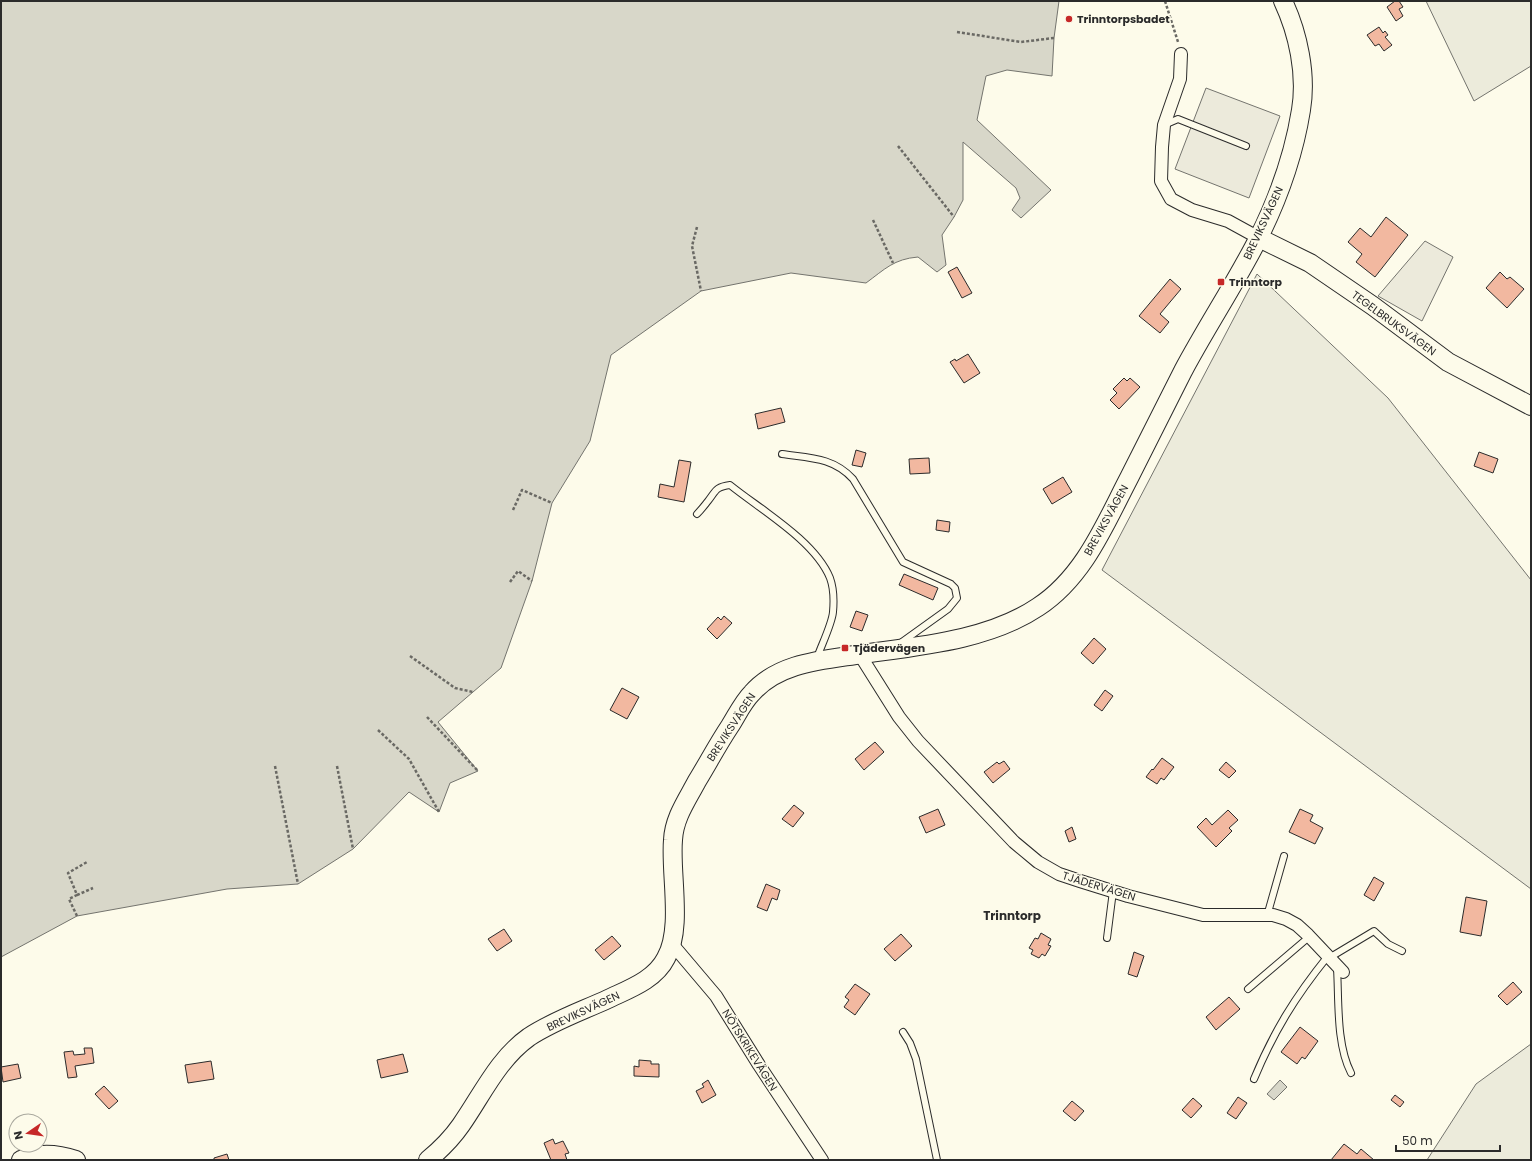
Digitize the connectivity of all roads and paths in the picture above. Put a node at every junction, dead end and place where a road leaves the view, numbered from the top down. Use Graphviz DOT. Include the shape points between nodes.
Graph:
graph roads {
  1 [pos="1165,1"];
  2 [pos="1283,1"];
  3 [pos="957,32"];
  4 [pos="1054,38"];
  5 [pos="1181,54"];
  6 [pos="1164,125"];
  7 [pos="898,146"];
  8 [pos="1246,146"];
  9 [pos="954,217"];
  10 [pos="873,220"];
  11 [pos="697,227"];
  12 [pos="1259,238"];
  13 [pos="893,263"];
  14 [pos="700,291"];
  15 [pos="1531,406"];
  16 [pos="782,454"];
  17 [pos="552,503"];
  18 [pos="513,510"];
  19 [pos="697,514"];
  20 [pos="532,581"];
  21 [pos="510,582"];
  22 [pos="891,650"];
  23 [pos="860,655"];
  24 [pos="410,656"];
  25 [pos="815,661"];
  26 [pos="473,692"];
  27 [pos="426,717"];
  28 [pos="378,730"];
  29 [pos="275,766"];
  30 [pos="337,766"];
  31 [pos="478,771"];
  32 [pos="439,812"];
  33 [pos="353,849"];
  34 [pos="1284,856"];
  35 [pos="87,862"];
  36 [pos="298,884"];
  37 [pos="93,888"];
  38 [pos="1113,891"];
  39 [pos="77,895"];
  40 [pos="77,916"];
  41 [pos="1267,916"];
  42 [pos="1309,937"];
  43 [pos="1107,938"];
  44 [pos="672,944"];
  45 [pos="1402,951"];
  46 [pos="1334,963"];
  47 [pos="1248,989"];
  48 [pos="903,1032"];
  49 [pos="1350,1073"];
  50 [pos="1254,1079"];
  51 [pos="21,1160"];
  52 [pos="76,1160"];
  53 [pos="428,1160"];
  54 [pos="822,1160"];
  55 [pos="937,1160"];
  1 -- 5 [label="path"];
  2 -- 12 [label="main road, BREVIKSVÄGEN" via="1297,39 1302,74 1302,105 1281,185"];
  3 -- 4 [label="path" via="1021,42"];
  5 -- 6 [label="street" via="1180,79"];
  6 -- 8 [label="lane" via="1178,119"];
  6 -- 12 [label="street" via="1161,181 1171,198 1192,210 1228,221"];
  7 -- 9 [label="path"];
  10 -- 13 [label="path"];
  11 -- 14 [label="path" via="692,246"];
  12 -- 15 [label="main road, TEGELBRUKSVÄGEN" via="1310,263 1374,306 1448,362"];
  12 -- 22 [label="main road, BREVIKSVÄGEN" via="1186,365 1092,550 1059,591 1039,607 1006,626 946,641"];
  16 -- 22 [label="lane" via="824,460 838,465 853,479 903,562 955,588 957,598 948,609"];
  17 -- 18 [label="path" via="522,490"];
  19 -- 25 [label="lane" via="715,490 730,485 802,540 826,570 834,594 833,614"];
  20 -- 21 [label="path" via="518,571"];
  22 -- 23 [label="main road, BREVIKSVÄGEN"];
  23 -- 25 [label="main road, BREVIKSVÄGEN"];
  23 -- 38 [label="street, TJÄDERVÄGEN" via="899,717 1014,842 1038,862 1059,874"];
  24 -- 26 [label="path" via="455,688"];
  25 -- 44 [label="main road, BREVIKSVÄGEN" via="780,672 763,682 750,695 716,746 681,811 673,834"];
  27 -- 31 [label="path"];
  28 -- 32 [label="path" via="409,759"];
  29 -- 36 [label="path"];
  30 -- 33 [label="path"];
  34 -- 41 [label="lane"];
  35 -- 39 [label="path" via="68,873"];
  37 -- 39 [label="path"];
  38 -- 41 [label="street, TJÄDERVÄGEN" via="1203,915"];
  38 -- 43 [label="lane"];
  39 -- 40 [label="path" via="69,899"];
  41 -- 42 [label="street, TJÄDERVÄGEN" via="1286,919 1297,925"];
  42 -- 46 [label="street, TJÄDERVÄGEN"];
  42 -- 47 [label="lane"];
  44 -- 53 [label="main road, BREVIKSVÄGEN" via="664,963 646,980 554,1024 520,1045 494,1075 460,1126"];
  44 -- 54 [label="street, NÖTSKRIKEVÄGEN" via="716,996"];
  45 -- 46 [label="lane" via="1388,944 1374,931"];
  46 -- 49 [label="lane" via="1344,1061"];
  46 -- 50 [label="lane" via="1303,987 1283,1018"];
  48 -- 55 [label="lane" via="916,1059"];
  51 -- 52 [label="main road" via="40,1155 56,1155"];
}
